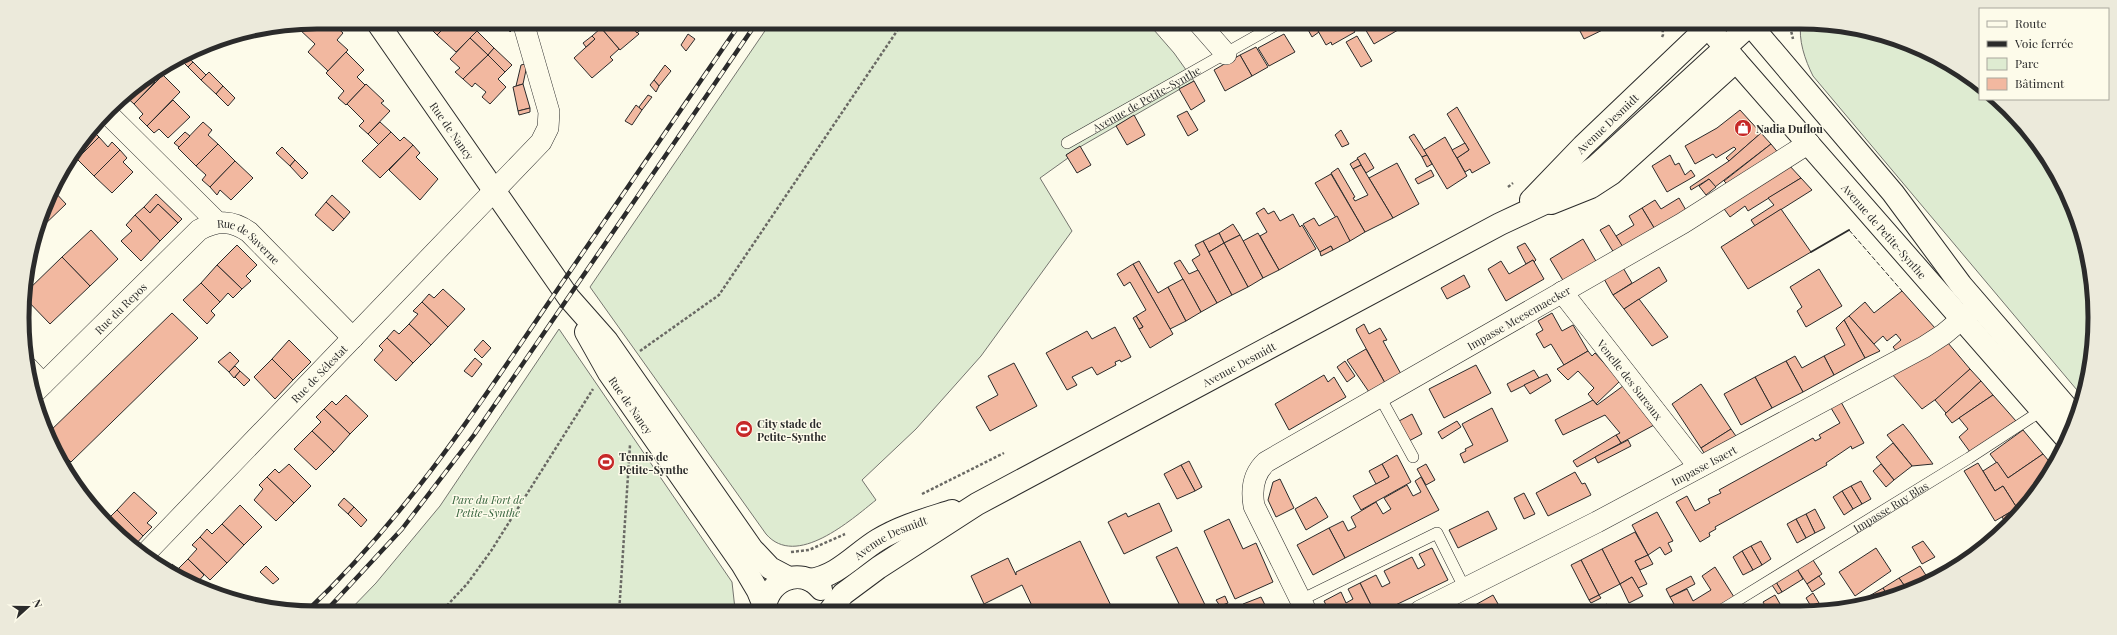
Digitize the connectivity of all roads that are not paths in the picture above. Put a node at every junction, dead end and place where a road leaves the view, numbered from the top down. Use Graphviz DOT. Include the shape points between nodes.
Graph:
graph roads {
  1 [pos="382,29"];
  2 [pos="530,29"];
  3 [pos="1204,29"];
  4 [pos="1269,29"];
  5 [pos="1703,29"];
  6 [pos="1712,29"];
  7 [pos="1746,29"];
  8 [pos="1755,29"];
  9 [pos="1226,54"];
  10 [pos="1731,54"];
  11 [pos="110,117"];
  12 [pos="1067,143"];
  13 [pos="1809,144"];
  14 [pos="493,191"];
  15 [pos="217,222"];
  16 [pos="1500,224"];
  17 [pos="1562,292"];
  18 [pos="1971,312"];
  19 [pos="353,338"];
  20 [pos="616,369"];
  21 [pos="38,389"];
  22 [pos="1380,397"];
  23 [pos="2050,404"];
  24 [pos="2071,415"];
  25 [pos="2064,433"];
  26 [pos="1413,457"];
  27 [pos="1699,467"];
  28 [pos="977,504"];
  29 [pos="148,551"];
  30 [pos="799,579"];
  31 [pos="1465,588"];
  32 [pos="764,606"];
  33 [pos="766,606"];
  34 [pos="827,606"];
  35 [pos="833,606"];
  36 [pos="1303,606"];
  37 [pos="1430,606"];
  38 [pos="1728,606"];
  1 -- 14 [label="main road, Rue de Nancy"];
  2 -- 14 [label="street, Rue de Sélestat" via="549,112 548,128 541,142"];
  3 -- 9 [label="street"];
  4 -- 9 [label="lane, Avenue de Petite-Synthe"];
  5 -- 16 [label="main road, Avenue Desmidt" via="1583,146 1547,186"];
  6 -- 10 [label="main road, Avenue de Petite-Synthe"];
  7 -- 10 [label="main road, Avenue Desmidt"];
  8 -- 18 [label="main road, Avenue de Petite-Synthe" via="1893,194 1955,277"];
  9 -- 12 [label="lane, Avenue de Petite-Synthe"];
  10 -- 13 [label="main road, Avenue de Petite-Synthe"];
  10 -- 16 [label="main road, Avenue Desmidt" via="1573,184 1534,210"];
  11 -- 15 [label="street, Rue de Saverne"];
  13 -- 17 [label="street, Impasse Meesemaecker" via="1683,223"];
  13 -- 18 [label="main road, Avenue de Petite-Synthe"];
  14 -- 19 [label="street, Rue de Sélestat"];
  14 -- 20 [label="main road, Rue de Nancy"];
  15 -- 19 [label="street, Rue de Saverne" via="236,224 249,232"];
  15 -- 21 [label="street, Rue du Repos" via="199,230"];
  16 -- 28 [label="main road, Avenue Desmidt"];
  17 -- 22 [label="street, Impasse Meesemaecker"];
  17 -- 27 [label="street, Venelle des Sureaux"];
  18 -- 23 [label="main road, Avenue de Petite-Synthe"];
  18 -- 27 [label="street, Impasse Isaert" via="1924,347"];
  19 -- 29 [label="street, Rue de Sélestat"];
  20 -- 30 [label="main road, Rue de Nancy" via="752,549 770,568"];
  20 -- 32 [label="main road, Rue de Nancy" via="632,407 742,564"];
  22 -- 26 [label="lane"];
  22 -- 36 [label="street, Impasse Meesemaecker" via="1266,462 1260,467 1254,480 1254,506"];
  23 -- 24 [label="main road, Avenue de Petite-Synthe"];
  23 -- 25 [label="main road, Avenue de Petite-Synthe"];
  23 -- 38 [label="lane, Impasse Ruy Blas" via="1969,458"];
  27 -- 31 [label="street, Impasse Isaert" via="1597,522"];
  28 -- 30 [label="main road, Avenue Desmidt" via="895,530 829,575"];
  28 -- 35 [label="main road, Avenue Desmidt" via="878,568 843,594"];
  30 -- 33 [label="main road, Avenue Desmidt" via="773,587"];
  30 -- 34 [label="main road, Rue de Nancy" via="816,584 824,593"];
  31 -- 36 [label="lane" via="1437,533"];
  31 -- 37 [label="street, Impasse Isaert"];
}
